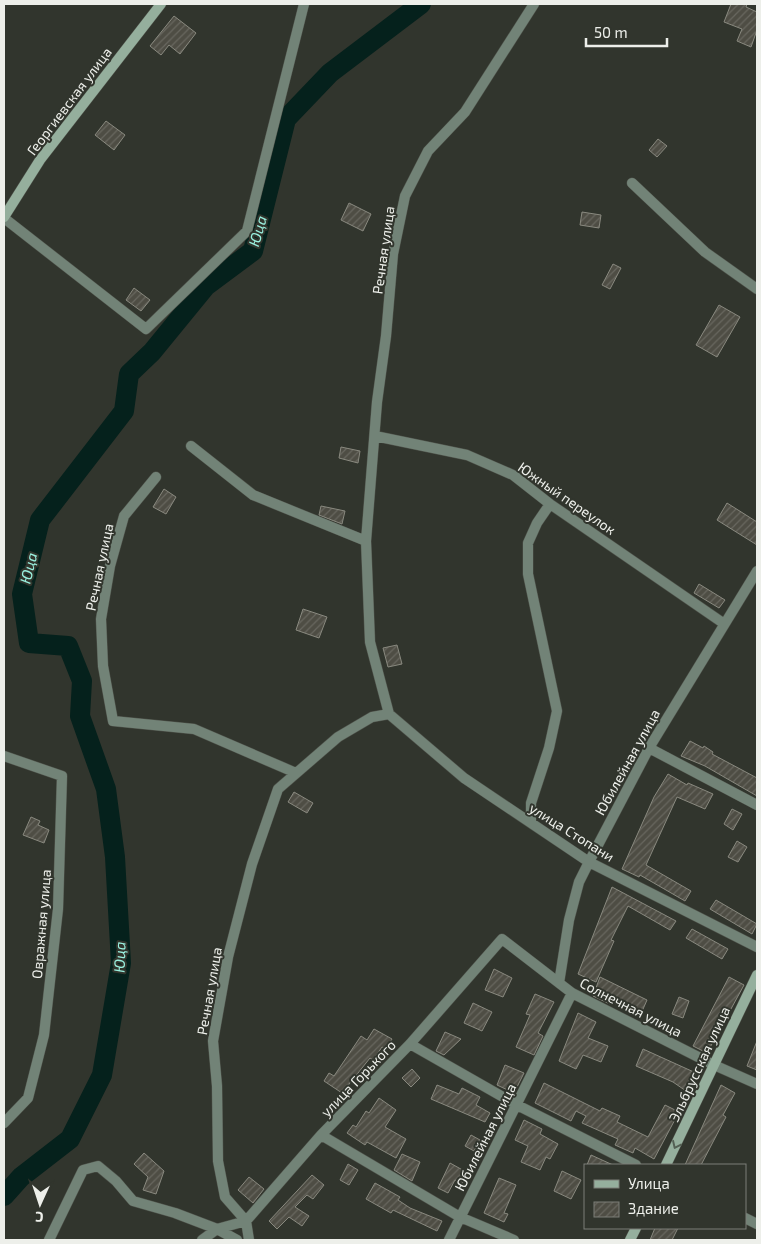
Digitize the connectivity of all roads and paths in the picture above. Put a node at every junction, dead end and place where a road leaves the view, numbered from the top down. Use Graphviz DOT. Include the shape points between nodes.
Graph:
graph roads {
  1 [pos="161,4"];
  2 [pos="304,4"];
  3 [pos="534,4"];
  4 [pos="632,183"];
  5 [pos="4,218"];
  6 [pos="757,289"];
  7 [pos="375,436"];
  8 [pos="191,446"];
  9 [pos="156,477"];
  10 [pos="550,504"];
  11 [pos="366,541"];
  12 [pos="757,571"];
  13 [pos="723,623"];
  14 [pos="388,714"];
  15 [pos="649,748"];
  16 [pos="4,756"];
  17 [pos="296,773"];
  18 [pos="757,805"];
  19 [pos="531,822"];
  20 [pos="589,862"];
  21 [pos="502,939"];
  22 [pos="757,947"];
  23 [pos="757,974"];
  24 [pos="559,983"];
  25 [pos="572,994"];
  26 [pos="410,1044"];
  27 [pos="714,1065"];
  28 [pos="757,1084"];
  29 [pos="516,1105"];
  30 [pos="4,1123"];
  31 [pos="321,1135"];
  32 [pos="634,1164"];
  33 [pos="666,1164"];
  34 [pos="460,1217"];
  35 [pos="246,1221"];
  36 [pos="216,1229"];
  37 [pos="49,1240"];
  38 [pos="202,1240"];
  39 [pos="237,1240"];
  40 [pos="249,1240"];
  41 [pos="449,1240"];
  42 [pos="514,1240"];
  1 -- 5 [label="main road, Георгиевская улица" via="40,160"];
  2 -- 5 [label="street" via="247,231 146,329"];
  3 -- 7 [label="street, Речная улица" via="465,112 428,151 405,196 393,254"];
  4 -- 6 [label="street" via="705,252"];
  7 -- 10 [label="street, Южный переулок" via="466,455 513,475"];
  7 -- 11 [label="street, Речная улица"];
  8 -- 11 [label="street" via="253,495"];
  9 -- 17 [label="street, Речная улица" via="124,516 110,566 101,619 103,666 113,721 194,729"];
  10 -- 13 [label="street, Южный переулок"];
  10 -- 19 [label="street" via="528,543 528,574 557,711 531,803"];
  11 -- 14 [label="street, Речная улица" via="370,642"];
  12 -- 13 [label="street, Юбилейная улица"];
  13 -- 15 [label="street, Юбилейная улица"];
  14 -- 17 [label="street, Речная улица" via="372,717 338,737"];
  14 -- 19 [label="street, улица Стопани" via="464,778"];
  15 -- 18 [label="street"];
  15 -- 20 [label="street, Юбилейная улица"];
  16 -- 30 [label="street, Овражная улица" via="62,776 58,909 44,1035 28,1098"];
  17 -- 35 [label="street, Речная улица" via="278,789 252,864 228,957 213,1041 218,1161 225,1197"];
  19 -- 20 [label="street, улица Стопани"];
  20 -- 22 [label="street, улица Стопани"];
  20 -- 24 [label="street, Юбилейная улица" via="579,882 569,920"];
  21 -- 24 [label="street, Солнечная улица"];
  21 -- 26 [label="street, улица Горького"];
  23 -- 27 [label="main road, Эльбрусская улица"];
  24 -- 25 [label="street, Солнечная улица"];
  25 -- 27 [label="street, Солнечная улица"];
  25 -- 29 [label="street, Юбилейная улица"];
  26 -- 29 [label="street"];
  26 -- 31 [label="street, улица Горького"];
  27 -- 28 [label="street, Солнечная улица"];
  27 -- 33 [label="main road, Эльбрусская улица, one-way"];
  29 -- 32 [label="street"];
  29 -- 34 [label="street, Юбилейная улица"];
  31 -- 34 [label="street"];
  31 -- 35 [label="street, улица Горького"];
  34 -- 41 [label="street, Юбилейная улица"];
  34 -- 42 [label="street"];
  35 -- 36 [label="street"];
  35 -- 40 [label="street"];
  36 -- 37 [label="street" via="133,1201 98,1166 82,1170"];
  36 -- 38 [label="street"];
  36 -- 39 [label="street"];
}
